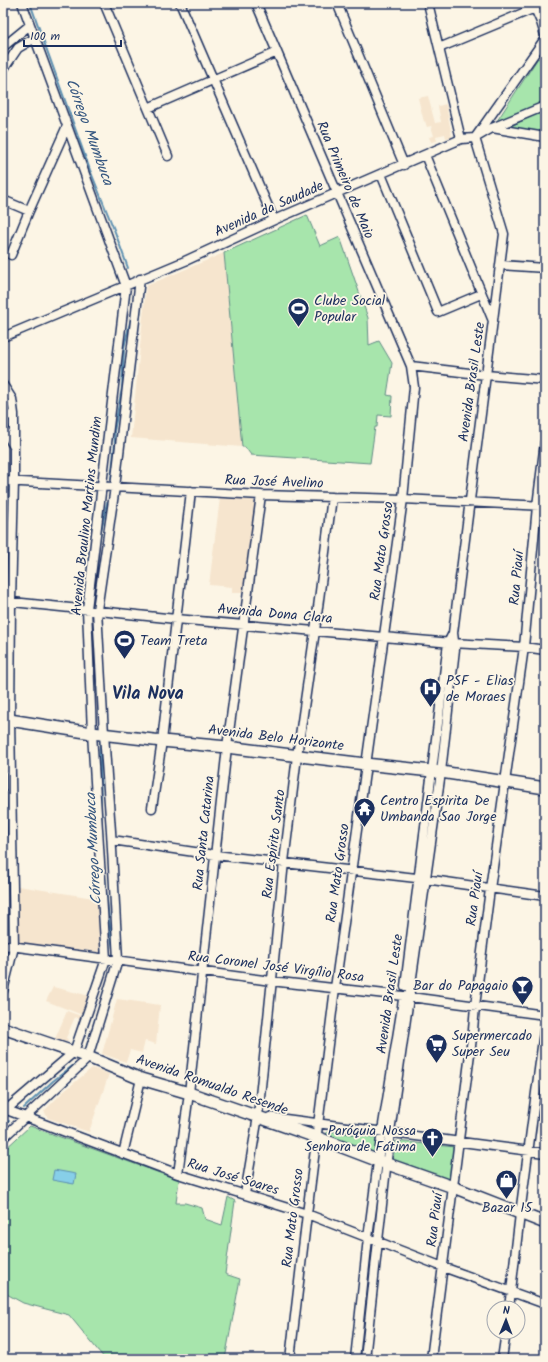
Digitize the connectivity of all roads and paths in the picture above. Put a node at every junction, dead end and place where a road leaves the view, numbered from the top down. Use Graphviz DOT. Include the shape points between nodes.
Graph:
graph roads {
  1 [pos="22,3"];
  2 [pos="104,3"];
  3 [pos="180,3"];
  4 [pos="256,3"];
  5 [pos="336,3"];
  6 [pos="428,3"];
  7 [pos="534,5"];
  8 [pos="30,25"];
  9 [pos="35,38"];
  10 [pos="545,39"];
  11 [pos="3,47"];
  12 [pos="439,48"];
  13 [pos="277,52"];
  14 [pos="545,52"];
  15 [pos="3,71"];
  16 [pos="213,79"];
  17 [pos="545,106"];
  18 [pos="148,108"];
  19 [pos="67,126"];
  20 [pos="492,128"];
  21 [pos="545,137"];
  22 [pos="475,138"];
  23 [pos="461,140"];
  24 [pos="425,155"];
  25 [pos="168,156"];
  26 [pos="404,164"];
  27 [pos="381,174"];
  28 [pos="336,193"];
  29 [pos="3,200"];
  30 [pos="29,211"];
  31 [pos="274,220"];
  32 [pos="11,255"];
  33 [pos="500,265"];
  34 [pos="545,268"];
  35 [pos="138,280"];
  36 [pos="127,285"];
  37 [pos="481,294"];
  38 [pos="493,321"];
  39 [pos="3,337"];
  40 [pos="411,366"];
  41 [pos="486,375"];
  42 [pos="545,380"];
  43 [pos="3,385"];
  44 [pos="14,414"];
  45 [pos="3,417"];
  46 [pos="3,428"];
  47 [pos="545,442"];
  48 [pos="14,448"];
  49 [pos="3,481"];
  50 [pos="14,481"];
  51 [pos="102,487"];
  52 [pos="114,487"];
  53 [pos="191,491"];
  54 [pos="261,495"];
  55 [pos="332,497"];
  56 [pos="403,499"];
  57 [pos="469,502"];
  58 [pos="541,506"];
  59 [pos="7,602"];
  60 [pos="87,609"];
  61 [pos="97,610"];
  62 [pos="176,619"];
  63 [pos="244,624"];
  64 [pos="315,631"];
  65 [pos="383,636"];
  66 [pos="452,643"];
  67 [pos="524,647"];
  68 [pos="545,650"];
  69 [pos="7,720"];
  70 [pos="92,732"];
  71 [pos="104,734"];
  72 [pos="162,741"];
  73 [pos="227,747"];
  74 [pos="297,756"];
  75 [pos="365,764"];
  76 [pos="437,772"];
  77 [pos="505,782"];
  78 [pos="545,788"];
  79 [pos="152,808"];
  80 [pos="112,840"];
  81 [pos="215,855"];
  82 [pos="284,862"];
  83 [pos="352,871"];
  84 [pos="422,879"];
  85 [pos="490,889"];
  86 [pos="545,896"];
  87 [pos="3,945"];
  88 [pos="14,947"];
  89 [pos="106,959"];
  90 [pos="118,960"];
  91 [pos="201,972"];
  92 [pos="272,981"];
  93 [pos="336,988"];
  94 [pos="3,991"];
  95 [pos="406,997"];
  96 [pos="475,1006"];
  97 [pos="545,1015"];
  98 [pos="545,1024"];
  99 [pos="3,1028"];
  100 [pos="74,1052"];
  101 [pos="88,1057"];
  102 [pos="141,1079"];
  103 [pos="189,1093"];
  104 [pos="5,1109"];
  105 [pos="258,1116"];
  106 [pos="25,1117"];
  107 [pos="318,1123"];
  108 [pos="386,1131"];
  109 [pos="316,1137"];
  110 [pos="3,1138"];
  111 [pos="458,1142"];
  112 [pos="529,1150"];
  113 [pos="545,1153"];
  114 [pos="123,1154"];
  115 [pos="383,1163"];
  116 [pos="178,1174"];
  117 [pos="453,1187"];
  118 [pos="245,1194"];
  119 [pos="307,1214"];
  120 [pos="371,1214"];
  121 [pos="520,1214"];
  122 [pos="381,1215"];
  123 [pos="545,1223"];
  124 [pos="368,1238"];
  125 [pos="378,1242"];
  126 [pos="443,1267"];
  127 [pos="511,1292"];
  128 [pos="361,1298"];
  129 [pos="372,1299"];
  130 [pos="510,1300"];
  131 [pos="545,1304"];
  132 [pos="505,1340"];
  133 [pos="290,1359"];
  134 [pos="355,1359"];
  135 [pos="365,1359"];
  136 [pos="431,1359"];
  137 [pos="502,1359"];
  1 -- 8 [label="street, Avenida Braulino Martins Mundim"];
  2 -- 18 [label="street"];
  3 -- 16 [label="street"];
  4 -- 13 [label="street, Rua Primeiro de Maio"];
  5 -- 26 [label="street"];
  6 -- 12 [label="street"];
  7 -- 10 [label="street"];
  7 -- 12 [label="street"];
  8 -- 9 [label="street, Avenida Braulino Martins Mundim"];
  8 -- 11 [label="street"];
  9 -- 15 [label="street" via="18,48"];
  9 -- 19 [label="street, Avenida Braulino Martins Mundim"];
  10 -- 14 [label="street"];
  10 -- 22 [label="street"];
  12 -- 23 [label="street"];
  13 -- 16 [label="street"];
  13 -- 28 [label="street, Rua Primeiro de Maio"];
  16 -- 18 [label="street"];
  16 -- 31 [label="street"];
  17 -- 20 [label="street, Avenida da Saudade"];
  18 -- 25 [label="street"];
  19 -- 30 [label="street"];
  19 -- 36 [label="street, Avenida Braulino Martins Mundim"];
  20 -- 21 [label="street"];
  20 -- 22 [label="street, Avenida da Saudade"];
  22 -- 23 [label="street, Avenida da Saudade"];
  22 -- 33 [label="street, Avenida Brasil Leste" via="504,234"];
  23 -- 24 [label="street, Avenida da Saudade"];
  24 -- 26 [label="street, Avenida da Saudade"];
  24 -- 37 [label="street"];
  26 -- 27 [label="street, Avenida da Saudade"];
  27 -- 28 [label="street, Avenida da Saudade"];
  27 -- 37 [label="street" via="438,312"];
  28 -- 31 [label="street, Avenida da Saudade"];
  28 -- 40 [label="street, Rua Primeiro de Maio"];
  29 -- 30 [label="street"];
  30 -- 32 [label="street"];
  31 -- 35 [label="street, Avenida da Saudade"];
  33 -- 34 [label="street"];
  33 -- 38 [label="street, Avenida Brasil Leste"];
  35 -- 36 [label="street, Avenida da Saudade"];
  35 -- 52 [label="street, Avenida Braulino Martins Mundim"];
  36 -- 39 [label="street, Avenida da Saudade"];
  36 -- 51 [label="street, Avenida Braulino Martins Mundim"];
  37 -- 38 [label="street"];
  38 -- 41 [label="street, Avenida Brasil Leste"];
  40 -- 41 [label="street"];
  40 -- 56 [label="street, Rua Mato Grosso" via="414,386"];
  41 -- 42 [label="street"];
  41 -- 57 [label="street, Avenida Brasil Leste"];
  43 -- 44 [label="street" via="12,399"];
  44 -- 45 [label="street"];
  44 -- 48 [label="street"];
  46 -- 48 [label="street"];
  47 -- 58 [label="street, Rua Piauí"];
  48 -- 50 [label="street"];
  49 -- 50 [label="street, Rua José Avelino"];
  50 -- 51 [label="street, Rua José Avelino"];
  50 -- 59 [label="street"];
  51 -- 52 [label="street, Rua José Avelino"];
  51 -- 60 [label="street, Avenida Braulino Martins Mundim"];
  52 -- 53 [label="street, Rua José Avelino"];
  52 -- 61 [label="street, Avenida Braulino Martins Mundim"];
  53 -- 54 [label="street, Rua José Avelino"];
  53 -- 62 [label="street"];
  54 -- 55 [label="street, Rua José Avelino"];
  54 -- 63 [label="street, Rua Santa Catarina"];
  55 -- 56 [label="street, Rua José Avelino"];
  55 -- 64 [label="street, Rua Espírito Santo"];
  56 -- 57 [label="street, Rua José Avelino"];
  56 -- 65 [label="street, Rua Mato Grosso"];
  57 -- 58 [label="street, Rua José Avelino"];
  57 -- 66 [label="street, Avenida Brasil Leste"];
  58 -- 67 [label="street, Rua Piauí"];
  59 -- 60 [label="street, Avenida Dona Clara"];
  59 -- 69 [label="street"];
  60 -- 61 [label="street, Avenida Dona Clara"];
  60 -- 70 [label="street, Avenida Braulino Martins Mundim"];
  61 -- 62 [label="street, Avenida Dona Clara"];
  61 -- 71 [label="street, Avenida Braulino Martins Mundim"];
  62 -- 63 [label="street, Avenida Dona Clara"];
  62 -- 72 [label="street"];
  63 -- 64 [label="street, Avenida Dona Clara"];
  63 -- 73 [label="street, Rua Santa Catarina"];
  64 -- 65 [label="street, Avenida Dona Clara"];
  64 -- 74 [label="street, Rua Espírito Santo"];
  65 -- 66 [label="street, Avenida Dona Clara"];
  65 -- 75 [label="street, Rua Mato Grosso"];
  66 -- 67 [label="street, Avenida Dona Clara"];
  66 -- 76 [label="street, Avenida Brasil Leste"];
  67 -- 68 [label="street, Avenida Dona Clara"];
  67 -- 77 [label="street, Rua Piauí"];
  69 -- 70 [label="street, Avenida Belo Horizonte"];
  69 -- 88 [label="street"];
  70 -- 71 [label="street, Avenida Belo Horizonte"];
  70 -- 89 [label="street, Avenida Braulino Martins Mundim"];
  71 -- 72 [label="street, Avenida Belo Horizonte"];
  71 -- 80 [label="street, Avenida Braulino Martins Mundim"];
  72 -- 73 [label="street, Avenida Belo Horizonte"];
  72 -- 79 [label="street"];
  73 -- 74 [label="street, Avenida Belo Horizonte"];
  73 -- 81 [label="street, Rua Santa Catarina"];
  74 -- 75 [label="street, Avenida Belo Horizonte"];
  74 -- 82 [label="street, Rua Espírito Santo"];
  75 -- 76 [label="street, Avenida Belo Horizonte"];
  75 -- 83 [label="street, Rua Mato Grosso"];
  76 -- 77 [label="street, Avenida Belo Horizonte"];
  76 -- 84 [label="street, Avenida Brasil Leste"];
  77 -- 78 [label="street, Avenida Belo Horizonte"];
  77 -- 85 [label="street, Rua Piauí"];
  80 -- 81 [label="street"];
  80 -- 90 [label="street, Avenida Braulino Martins Mundim"];
  81 -- 82 [label="street"];
  81 -- 91 [label="street, Rua Santa Catarina"];
  82 -- 83 [label="street"];
  82 -- 92 [label="street, Rua Espírito Santo"];
  83 -- 84 [label="street"];
  83 -- 93 [label="street, Rua Mato Grosso"];
  84 -- 85 [label="street"];
  84 -- 95 [label="street, Avenida Brasil Leste"];
  85 -- 86 [label="street"];
  85 -- 96 [label="street, Rua Piauí"];
  87 -- 88 [label="street, Rua Coronel José Virgílio Rosa"];
  88 -- 89 [label="street, Rua Coronel José Virgílio Rosa"];
  88 -- 94 [label="street"];
  89 -- 90 [label="street, Rua Coronel José Virgílio Rosa"];
  89 -- 100 [label="street, Avenida Braulino Martins Mundim"];
  90 -- 91 [label="street, Rua Coronel José Virgílio Rosa"];
  90 -- 101 [label="street, Avenida Braulino Martins Mundim"];
  91 -- 92 [label="street, Rua Coronel José Virgílio Rosa"];
  91 -- 103 [label="street, Rua Santa Catarina"];
  92 -- 93 [label="street, Rua Coronel José Virgílio Rosa"];
  92 -- 105 [label="street, Rua Espírito Santo"];
  93 -- 95 [label="street, Rua Coronel José Virgílio Rosa"];
  93 -- 107 [label="street, Rua Mato Grosso"];
  95 -- 96 [label="street, Rua Coronel José Virgílio Rosa"];
  95 -- 108 [label="street, Avenida Brasil Leste"];
  96 -- 97 [label="street, Rua Coronel José Virgílio Rosa"];
  96 -- 111 [label="street, Rua Piauí"];
  98 -- 112 [label="street"];
  99 -- 100 [label="street, Avenida Romualdo Resende"];
  100 -- 101 [label="street, Avenida Romualdo Resende"];
  100 -- 104 [label="street"];
  101 -- 102 [label="street, Avenida Romualdo Resende"];
  101 -- 106 [label="street, Avenida Braulino Martins Mundim"];
  102 -- 103 [label="street, Avenida Romualdo Resende"];
  102 -- 114 [label="street"];
  103 -- 105 [label="street, Avenida Romualdo Resende"];
  103 -- 116 [label="street, Rua Santa Catarina"];
  104 -- 106 [label="street, Rua José Soares"];
  105 -- 107 [label="street"];
  105 -- 109 [label="street, Avenida Romualdo Resende"];
  105 -- 118 [label="street, Rua Espírito Santo"];
  106 -- 110 [label="street, Avenida Braulino Martins Mundim"];
  106 -- 114 [label="street, Rua José Soares"];
  107 -- 108 [label="street"];
  107 -- 109 [label="street, Rua Mato Grosso"];
  108 -- 111 [label="street"];
  108 -- 115 [label="street, Avenida Brasil Leste"];
  109 -- 115 [label="street, Avenida Romualdo Resende"];
  109 -- 119 [label="street, Rua Mato Grosso"];
  111 -- 112 [label="street"];
  111 -- 117 [label="street, Rua Piauí"];
  112 -- 113 [label="street"];
  112 -- 121 [label="street"];
  114 -- 116 [label="street, Rua José Soares"];
  115 -- 117 [label="street, Avenida Romualdo Resende"];
  115 -- 120 [label="street, Avenida Brasil Leste"];
  115 -- 122 [label="street, Avenida Brasil Leste"];
  116 -- 118 [label="street, Rua José Soares"];
  117 -- 121 [label="street, Avenida Romualdo Resende"];
  117 -- 126 [label="street, Rua Piauí"];
  118 -- 119 [label="street, Rua José Soares"];
  119 -- 124 [label="street, Rua José Soares"];
  119 -- 133 [label="street, Rua Mato Grosso"];
  120 -- 122 [label="street"];
  120 -- 124 [label="street, Avenida Brasil Leste"];
  121 -- 123 [label="street, Avenida Romualdo Resende"];
  121 -- 127 [label="street"];
  122 -- 125 [label="street, Avenida Brasil Leste"];
  124 -- 125 [label="street, Rua José Soares"];
  124 -- 128 [label="street, Avenida Brasil Leste"];
  125 -- 126 [label="street, Rua José Soares"];
  125 -- 129 [label="street, Avenida Brasil Leste"];
  126 -- 127 [label="street, Rua José Soares"];
  126 -- 136 [label="street, Rua Piauí"];
  127 -- 130 [label="street"];
  127 -- 131 [label="street, Rua José Soares"];
  128 -- 129 [label="street"];
  128 -- 134 [label="street, Avenida Brasil Leste"];
  129 -- 135 [label="street, Avenida Brasil Leste"];
  132 -- 137 [label="street"];
}
